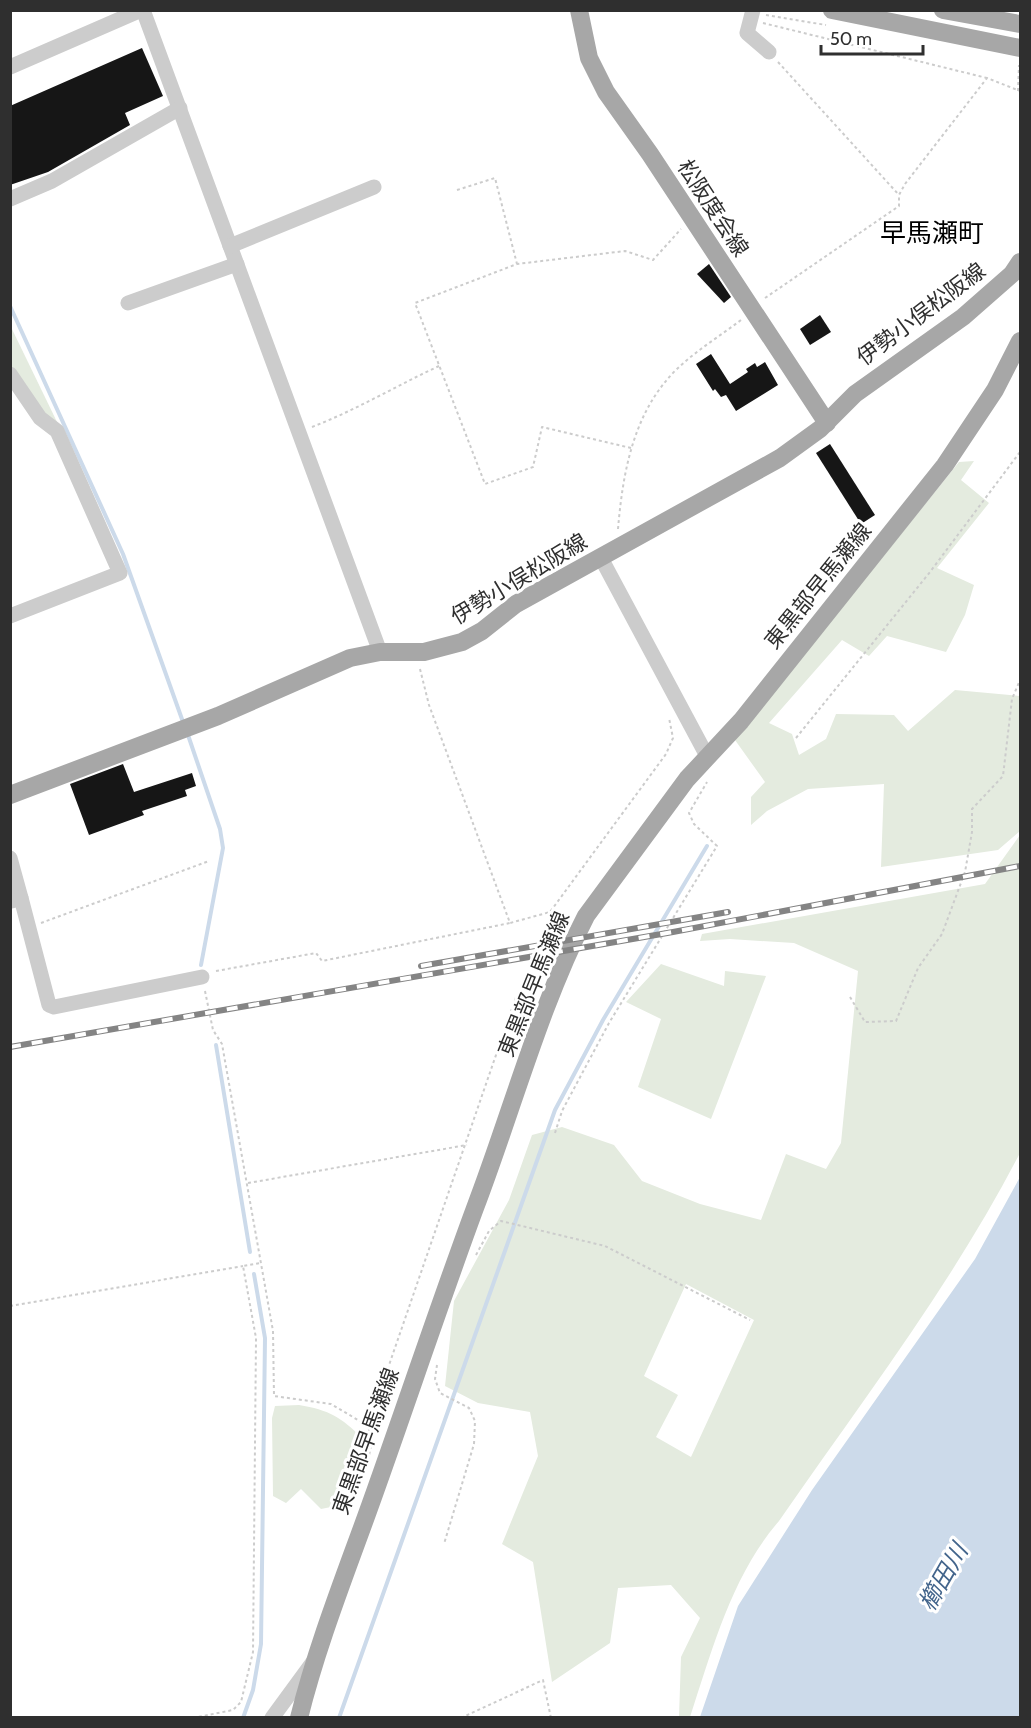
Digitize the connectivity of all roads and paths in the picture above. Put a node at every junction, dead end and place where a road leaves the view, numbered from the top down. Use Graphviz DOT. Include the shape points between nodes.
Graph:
graph roads {
  1 [pos="142,10"];
  2 [pos="579,10"];
  3 [pos="832,10"];
  4 [pos="943,10"];
  5 [pos="752,15"];
  6 [pos="1020,24"];
  7 [pos="769,52"];
  8 [pos="1020,57"];
  9 [pos="10,67"];
  10 [pos="987,78"];
  11 [pos="1019,91"];
  12 [pos="180,108"];
  13 [pos="374,187"];
  14 [pos="457,190"];
  15 [pos="899,195"];
  16 [pos="10,199"];
  17 [pos="691,218"];
  18 [pos="231,246"];
  19 [pos="1020,262"];
  20 [pos="237,264"];
  21 [pos="517,264"];
  22 [pos="128,303"];
  23 [pos="751,310"];
  24 [pos="1020,341"];
  25 [pos="439,366"];
  26 [pos="10,374"];
  27 [pos="827,423"];
  28 [pos="300,432"];
  29 [pos="631,448"];
  30 [pos="1020,452"];
  31 [pos="621,546"];
  32 [pos="601,558"];
  33 [pos="10,616"];
  34 [pos="380,652"];
  35 [pos="416,652"];
  36 [pos="1020,680"];
  37 [pos="666,709"];
  38 [pos="796,738"];
  39 [pos="707,756"];
  40 [pos="10,795"];
  41 [pos="10,858"];
  42 [pos="209,861"];
  43 [pos="16,900"];
  44 [pos="510,924"];
  45 [pos="30,927"];
  46 [pos="202,977"];
  47 [pos="516,997"];
  48 [pos="850,997"];
  49 [pos="555,1133"];
  50 [pos="466,1145"];
  51 [pos="247,1183"];
  52 [pos="505,1222"];
  53 [pos="259,1263"];
  54 [pos="243,1266"];
  55 [pos="10,1306"];
  56 [pos="750,1320"];
  57 [pos="443,1395"];
  58 [pos="368,1426"];
  59 [pos="367,1467"];
  60 [pos="444,1544"];
  61 [pos="313,1662"];
  62 [pos="193,1718"];
  63 [pos="272,1718"];
  64 [pos="299,1718"];
  65 [pos="461,1718"];
  66 [pos="551,1718"];
  1 -- 9 [label="street"];
  1 -- 12 [label="street"];
  2 -- 17 [label="main road, 松阪度会線" via="597,76"];
  3 -- 8 [label="main road"];
  4 -- 6 [label="main road"];
  5 -- 7 [label="street" via="747,33"];
  5 -- 10 [label="path"];
  7 -- 15 [label="path"];
  8 -- 11 [label="path"];
  10 -- 11 [label="path"];
  10 -- 15 [label="path"];
  12 -- 16 [label="street" via="52,181"];
  12 -- 18 [label="street"];
  13 -- 18 [label="street"];
  14 -- 21 [label="path" via="495,178"];
  15 -- 23 [label="path" via="899,206"];
  17 -- 21 [label="path" via="653,260 625,251"];
  17 -- 23 [label="main road, 松阪度会線"];
  18 -- 20 [label="street"];
  19 -- 27 [label="main road, 伊勢小俣松阪線" via="963,318 855,394"];
  20 -- 22 [label="street"];
  20 -- 28 [label="street"];
  21 -- 25 [label="path" via="415,303"];
  23 -- 27 [label="main road, 松阪度会線"];
  23 -- 29 [label="path" via="669,379 642,417"];
  24 -- 39 [label="main road, 東黒部早馬瀬線" via="995,390 945,465 741,721"];
  25 -- 28 [label="path"];
  25 -- 29 [label="path" via="485,484 533,466 542,427"];
  26 -- 33 [label="street" via="40,418 57,431 120,573"];
  27 -- 31 [label="main road, 伊勢小俣松阪線" via="766,466"];
  28 -- 34 [label="street"];
  29 -- 31 [label="path" via="619,511"];
  30 -- 38 [label="path" via="930,572"];
  31 -- 32 [label="main road, 伊勢小俣松阪線"];
  32 -- 35 [label="main road, 伊勢小俣松阪線" via="516,604 471,638"];
  32 -- 39 [label="street"];
  34 -- 35 [label="main road, 伊勢小俣松阪線"];
  34 -- 40 [label="main road, 伊勢小俣松阪線" via="331,664 219,716"];
  35 -- 44 [label="path" via="429,705"];
  36 -- 48 [label="path" via="1012,699 1003,776 972,809 965,872 942,934 918,968 896,1021 865,1022"];
  37 -- 44 [label="path" via="673,738 666,754 550,912"];
  39 -- 49 [label="path" via="710,771 705,788 689,813 694,824 717,846 609,1023 562,1110"];
  39 -- 61 [label="main road, 東黒部早馬瀬線" via="592,907 574,940 437,1310"];
  41 -- 43 [label="street"];
  42 -- 45 [label="path"];
  43 -- 45 [label="street"];
  44 -- 46 [label="path" via="322,961 316,953 210,972"];
  45 -- 46 [label="street" via="46,998 54,1007"];
  46 -- 51 [label="path" via="213,1030 222,1044"];
  47 -- 50 [label="path"];
  50 -- 51 [label="path"];
  50 -- 58 [label="path"];
  51 -- 53 [label="path"];
  52 -- 56 [label="path" via="605,1246"];
  53 -- 54 [label="path"];
  53 -- 58 [label="path" via="274,1344 274,1396 331,1404"];
  54 -- 55 [label="path"];
  54 -- 62 [label="path" via="256,1338 253,1652 241,1701 233,1710"];
  57 -- 60 [label="path" via="469,1408 475,1421 474,1444"];
  58 -- 59 [label="path" via="372,1440"];
  61 -- 63 [label="street"];
  61 -- 64 [label="main road, 東黒部早馬瀬線"];
  65 -- 66 [label="path" via="543,1680"];
}
